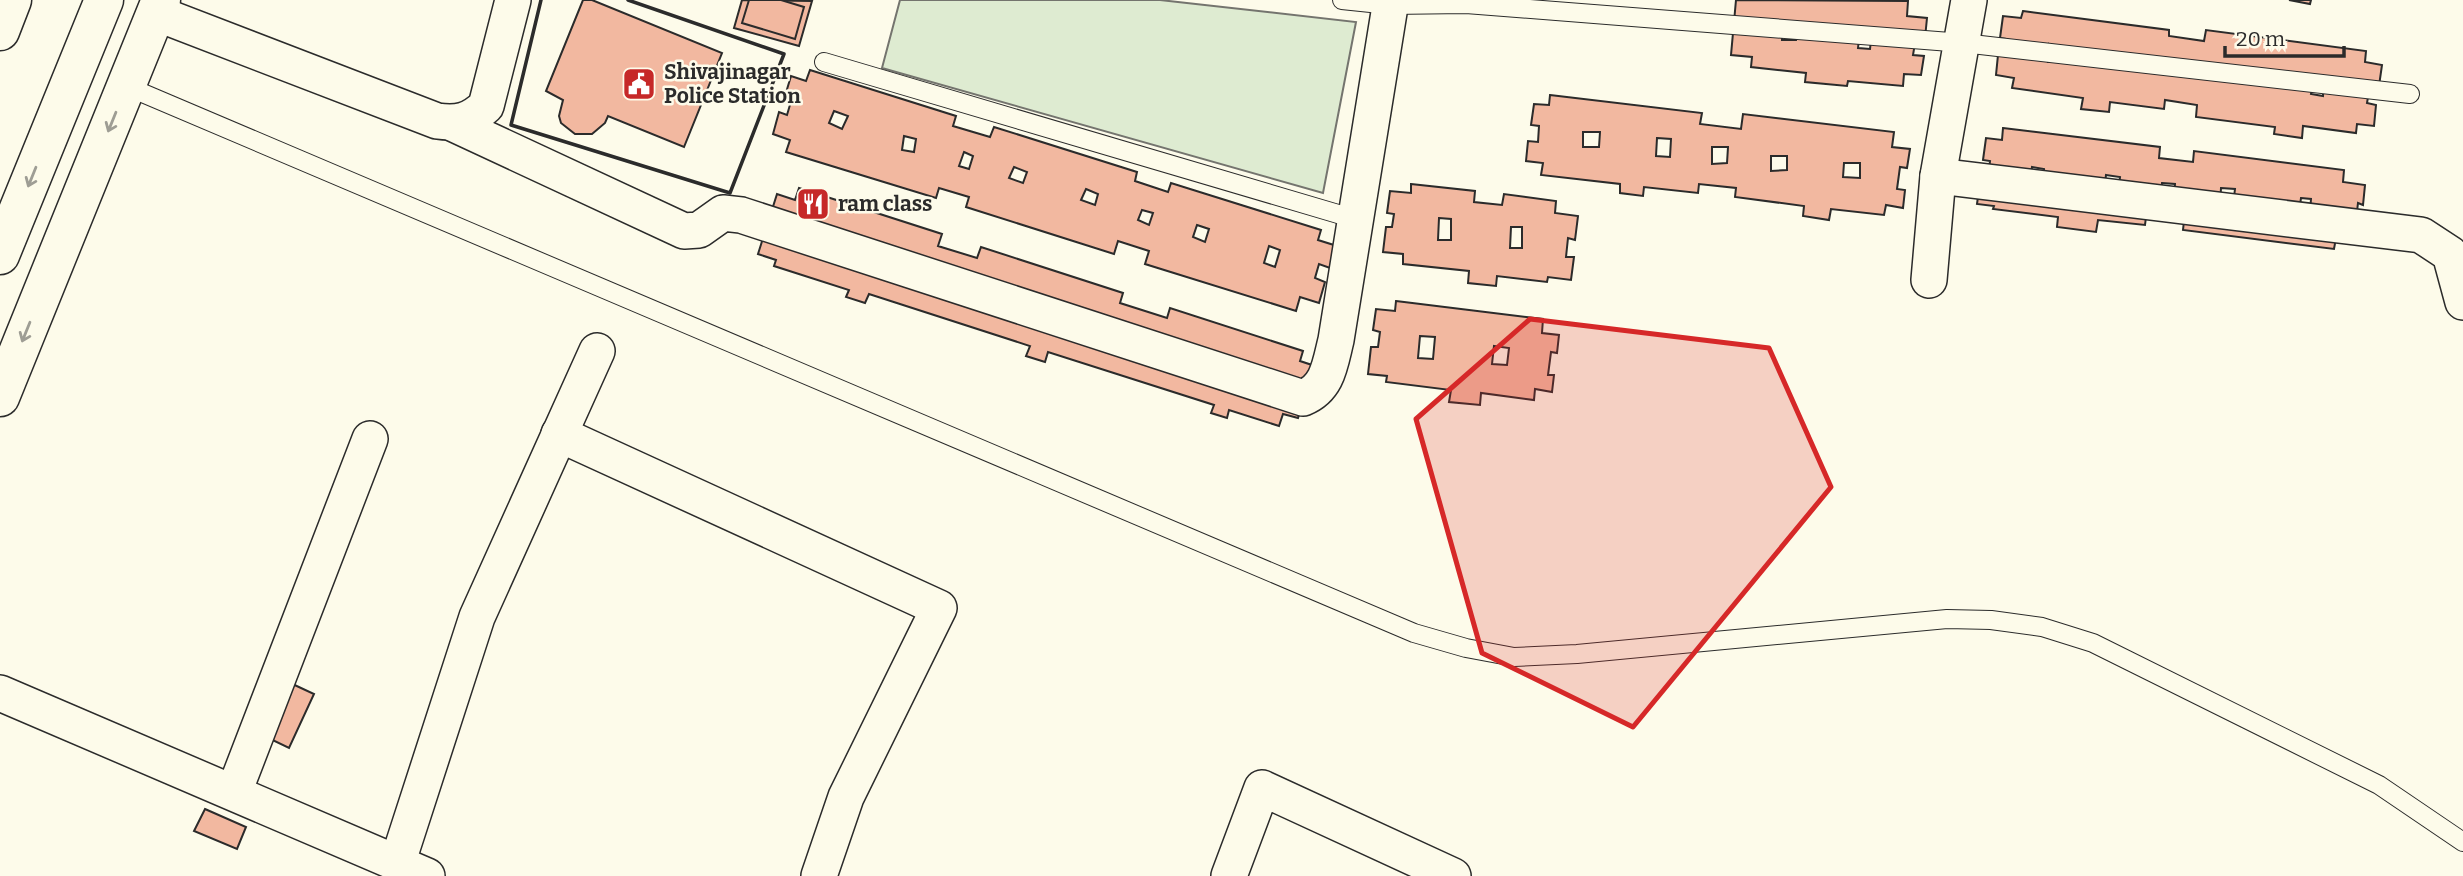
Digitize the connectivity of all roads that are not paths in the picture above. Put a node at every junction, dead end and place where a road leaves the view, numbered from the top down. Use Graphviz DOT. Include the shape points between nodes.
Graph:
graph roads {
  1 [pos="12,0"];
  2 [pos="104,0"];
  3 [pos="513,0"];
  4 [pos="1342,0"];
  5 [pos="1969,0"];
  6 [pos="1391,3"];
  7 [pos="158,6"];
  8 [pos="0,31"];
  9 [pos="1964,43"];
  10 [pos="824,62"];
  11 [pos="126,86"];
  12 [pos="2410,94"];
  13 [pos="454,124"];
  14 [pos="1938,176"];
  15 [pos="1355,219"];
  16 [pos="0,255"];
  17 [pos="1929,280"];
  18 [pos="2463,302"];
  19 [pos="597,351"];
  20 [pos="0,397"];
  21 [pos="559,434"];
  22 [pos="370,439"];
  23 [pos="0,693"];
  24 [pos="234,792"];
  25 [pos="2463,842"];
  26 [pos="412,869"];
  27 [pos="819,876"];
  28 [pos="1229,876"];
  29 [pos="1453,876"];
  1 -- 8 [label="highway"];
  2 -- 16 [label="highway, one-way"];
  3 -- 13 [label="street" via="486,106 474,117"];
  4 -- 6 [label="lane"];
  5 -- 9 [label="street"];
  6 -- 9 [label="lane" via="1466,4"];
  6 -- 15 [label="street"];
  7 -- 11 [label="highway"];
  7 -- 13 [label="street" via="436,121"];
  9 -- 12 [label="lane"];
  9 -- 14 [label="street"];
  10 -- 15 [label="lane"];
  11 -- 20 [label="highway, one-way"];
  11 -- 25 [label="lane" via="1414,633 1514,657 1947,619 2042,627 2093,643 2379,785"];
  13 -- 15 [label="street" via="684,231 699,230 723,213 741,215 1303,398 1314,394 1327,377"];
  14 -- 17 [label="street"];
  14 -- 18 [label="street" via="2421,235 2450,254"];
  19 -- 21 [label="street"];
  21 -- 26 [label="street" via="477,617"];
  21 -- 27 [label="street" via="939,608 846,797"];
  22 -- 24 [label="street"];
  23 -- 24 [label="street"];
  24 -- 26 [label="street"];
  28 -- 29 [label="street" via="1262,788"];
}
